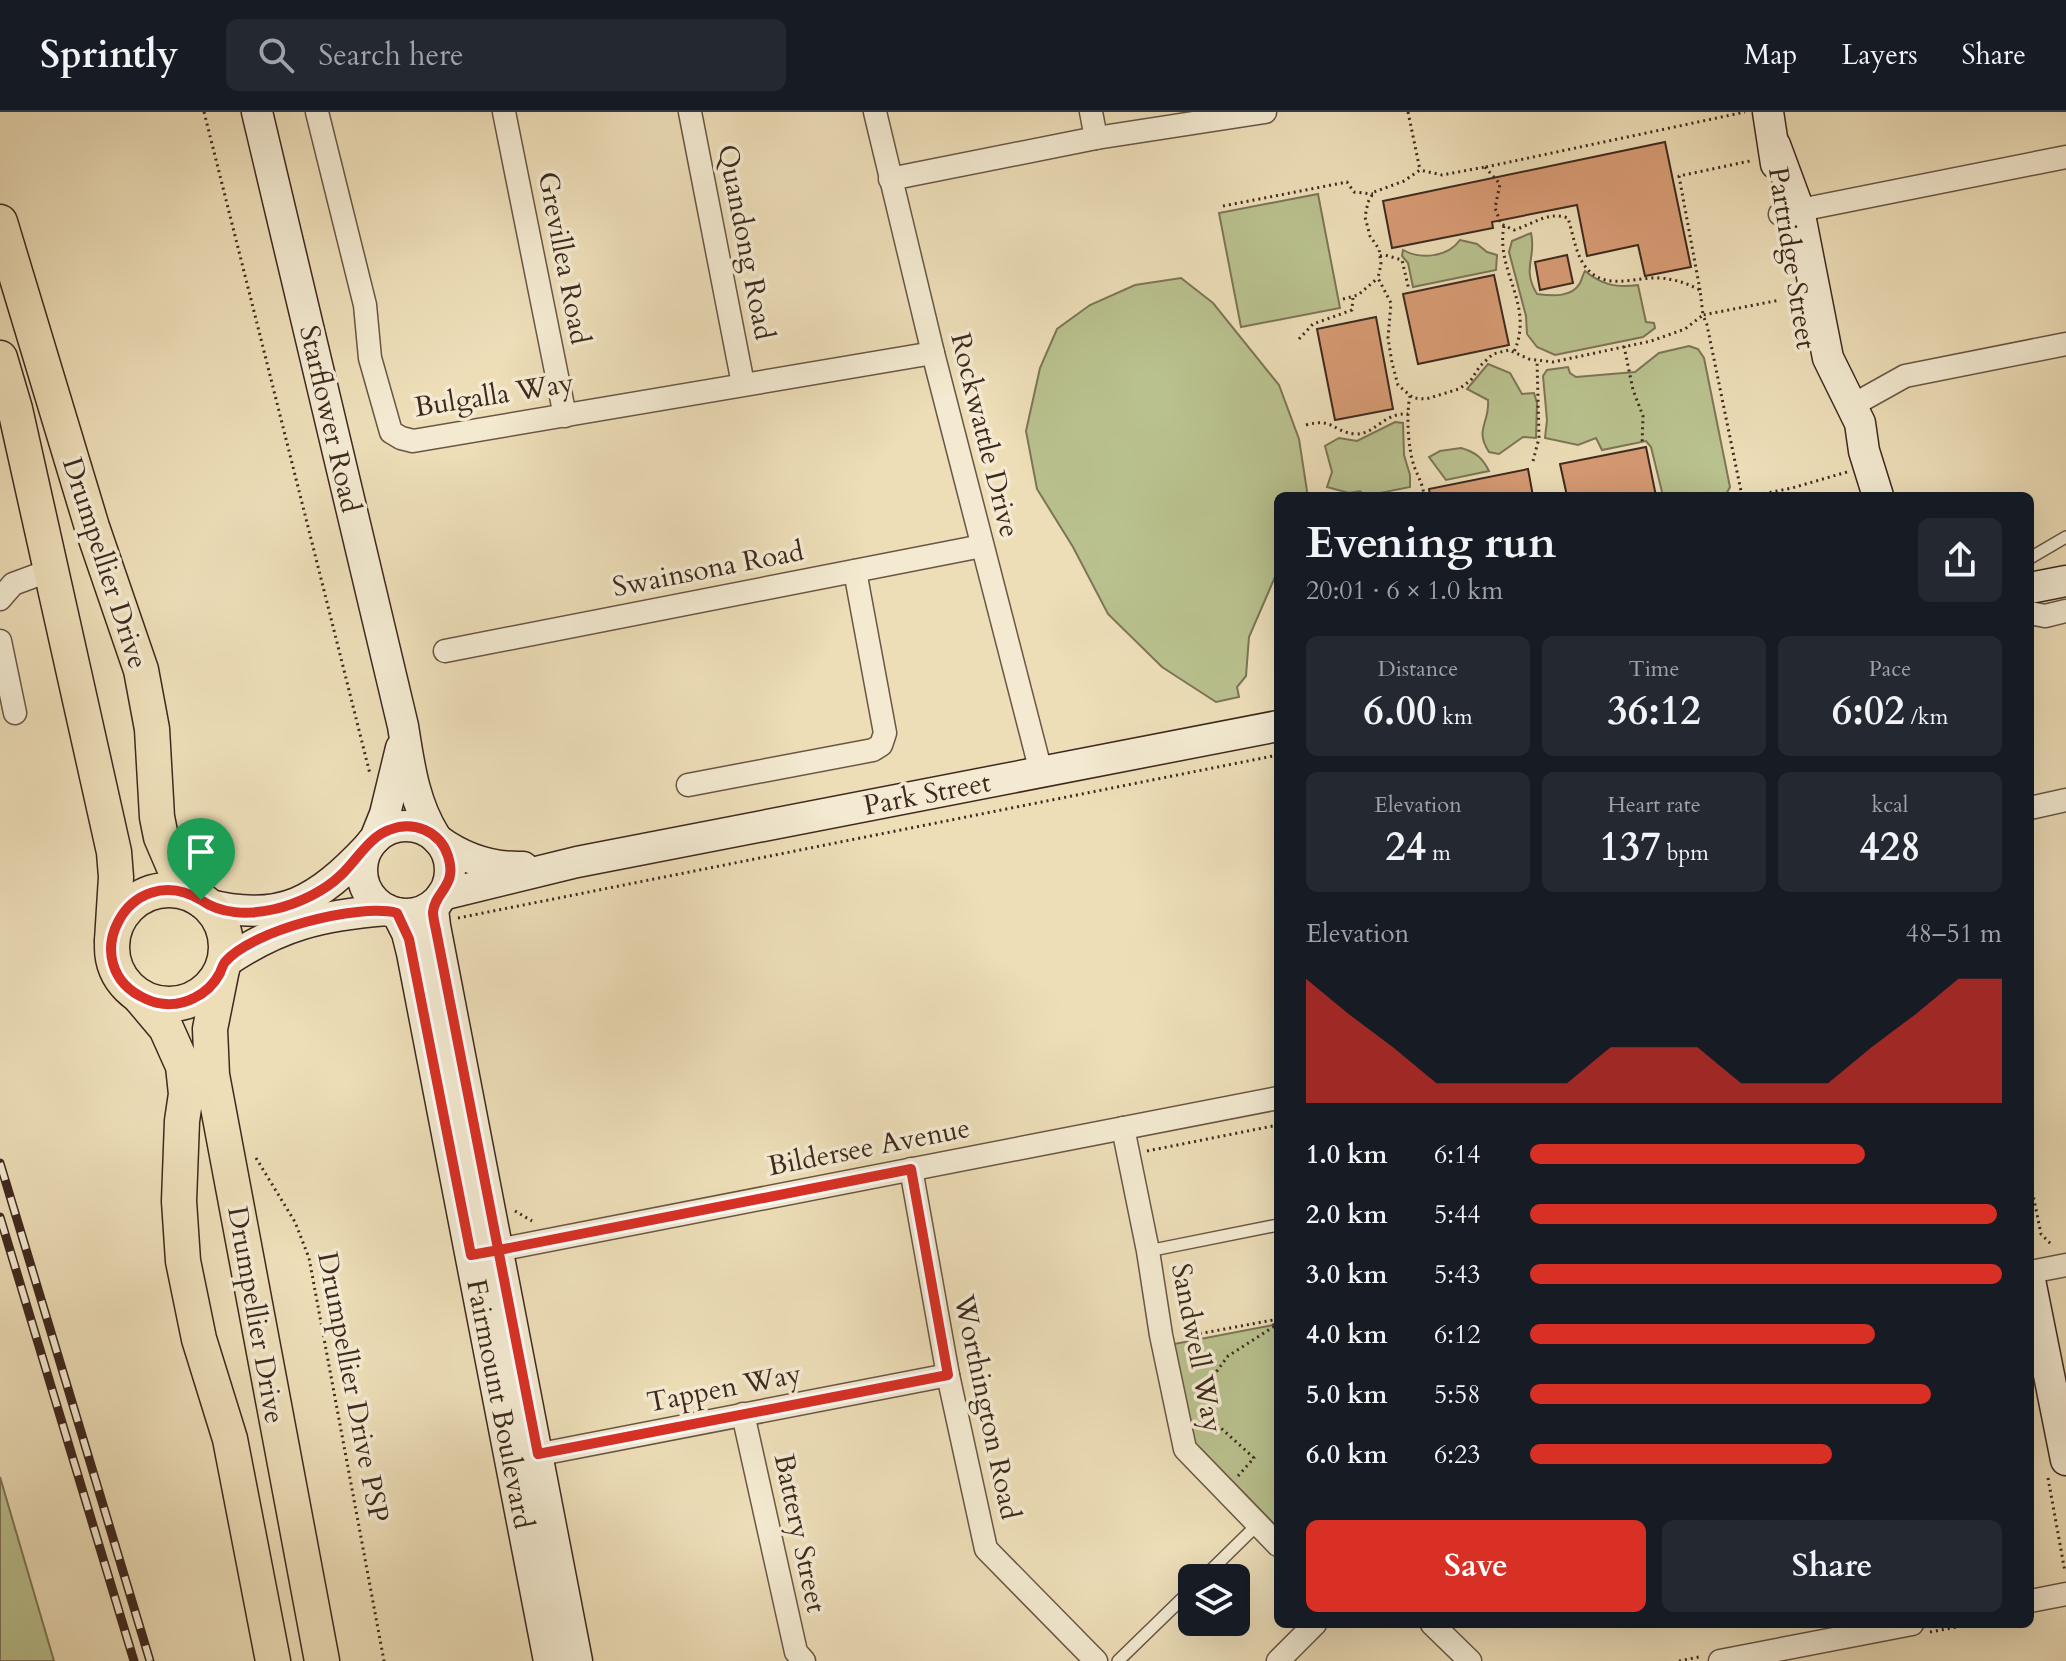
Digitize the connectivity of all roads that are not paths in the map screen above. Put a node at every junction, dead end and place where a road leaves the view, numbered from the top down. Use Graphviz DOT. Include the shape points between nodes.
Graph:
graph roads {
  1 [pos="257,112"];
  2 [pos="317,112"];
  3 [pos="504,112"];
  4 [pos="690,112"];
  5 [pos="875,112"];
  6 [pos="1091,112"];
  7 [pos="1265,112"];
  8 [pos="1768,112"];
  9 [pos="1096,138"];
  10 [pos="2066,157"];
  11 [pos="890,179"];
  12 [pos="1790,212"];
  13 [pos="0,222"];
  14 [pos="2066,344"];
  15 [pos="933,353"];
  16 [pos="0,358"];
  17 [pos="743,384"];
  18 [pos="1853,405"];
  19 [pos="565,416"];
  20 [pos="1857,461"];
  21 [pos="1875,492"];
  22 [pos="2066,537"];
  23 [pos="982,546"];
  24 [pos="2034,556"];
  25 [pos="2066,565"];
  26 [pos="51,570"];
  27 [pos="2034,570"];
  28 [pos="855,571"];
  29 [pos="2066,581"];
  30 [pos="2034,587"];
  31 [pos="0,599"];
  32 [pos="2066,611"];
  33 [pos="2034,614"];
  34 [pos="0,641"];
  35 [pos="445,651"];
  36 [pos="15,713"];
  37 [pos="403,726"];
  38 [pos="1274,727"];
  39 [pos="1041,772"];
  40 [pos="688,785"];
  41 [pos="2066,800"];
  42 [pos="2034,807"];
  43 [pos="437,838"];
  44 [pos="372,842"];
  45 [pos="577,862"];
  46 [pos="204,902"];
  47 [pos="445,905"];
  48 [pos="393,912"];
  49 [pos="112,941"];
  50 [pos="223,966"];
  51 [pos="139,996"];
  52 [pos="1274,1099"];
  53 [pos="1123,1128"];
  54 [pos="911,1169"];
  55 [pos="1274,1226"];
  56 [pos="1148,1251"];
  57 [pos="485,1252"];
  58 [pos="2060,1256"];
  59 [pos="2034,1270"];
  60 [pos="2034,1322"];
  61 [pos="948,1375"];
  62 [pos="2040,1385"];
  63 [pos="743,1414"];
  64 [pos="525,1457"];
  65 [pos="2056,1466"];
  66 [pos="1257,1525"];
  67 [pos="1274,1541"];
  68 [pos="1217,1564"];
  69 [pos="2066,1594"];
  70 [pos="2034,1600"];
  71 [pos="1178,1603"];
  72 [pos="1311,1628"];
  73 [pos="1435,1628"];
  74 [pos="1891,1628"];
  75 [pos="1458,1657"];
  76 [pos="273,1661"];
  77 [pos="322,1661"];
  78 [pos="549,1661"];
  79 [pos="577,1661"];
  80 [pos="804,1661"];
  81 [pos="1096,1661"];
  82 [pos="1118,1661"];
  83 [pos="1278,1661"];
  84 [pos="1720,1661"];
  1 -- 37 [label="main road, Starflower Road"];
  2 -- 19 [label="street, Bulgalla Way" via="391,432 413,441"];
  3 -- 19 [label="street, Grevillea Road"];
  4 -- 17 [label="street, Quandong Road"];
  5 -- 11 [label="street, Rockwattle Drive"];
  6 -- 9 [label="street"];
  7 -- 9 [label="street"];
  8 -- 12 [label="main road, Partridge Street" via="1768,152"];
  9 -- 11 [label="street"];
  10 -- 12 [label="street"];
  11 -- 15 [label="street, Rockwattle Drive"];
  12 -- 18 [label="main road, Partridge Street" via="1828,358"];
  12 -- 20 [label="main road, Partridge Street" via="1808,363"];
  13 -- 46 [label="main road, Drumpellier Drive" via="141,670 161,837 173,865"];
  14 -- 18 [label="street" via="1905,376"];
  15 -- 17 [label="street, Bulgalla Way"];
  15 -- 23 [label="street, Rockwattle Drive"];
  16 -- 26 [label="main road, Drumpellier Drive"];
  17 -- 19 [label="street, Bulgalla Way"];
  18 -- 20 [label="main road, Partridge Street" via="1860,423"];
  20 -- 21 [label="main road, Partridge Street"];
  22 -- 24 [label="lane"];
  23 -- 28 [label="street, Swainsona Road"];
  23 -- 39 [label="street, Rockwattle Drive"];
  25 -- 27 [label="main road"];
  26 -- 31 [label="street" via="13,584"];
  26 -- 49 [label="main road, Drumpellier Drive" via="114,852"];
  28 -- 35 [label="street, Swainsona Road"];
  28 -- 40 [label="street" via="885,733 881,745"];
  29 -- 30 [label="main road"];
  32 -- 33 [label="street"];
  34 -- 36 [label="street"];
  37 -- 43 [label="main road, Starflower Road" via="412,780"];
  37 -- 44 [label="main road, Starflower Road" via="395,778"];
  38 -- 39 [label="main road, Park Street"];
  39 -- 45 [label="main road, Park Street"];
  41 -- 42 [label="street"];
  43 -- 44 [label="main road" via="402,826"];
  43 -- 45 [label="main road, Park Street" via="462,856 493,865"];
  43 -- 47 [label="main road" via="450,867"];
  44 -- 46 [label="main road" via="334,882 296,903 254,912"];
  44 -- 48 [label="main road" via="362,865 364,885 375,902"];
  45 -- 47 [label="main road, Park Street"];
  46 -- 49 [label="main road" via="170,890 145,895 120,917"];
  46 -- 50 [label="main road" via="224,931"];
  47 -- 48 [label="main road"];
  47 -- 57 [label="main road, Fairmount Boulevard" via="433,909"];
  48 -- 50 [label="main road" via="357,912 291,926 254,942"];
  48 -- 57 [label="main road, Fairmount Boulevard" via="409,939"];
  49 -- 51 [label="main road" via="117,973"];
  50 -- 51 [label="main road" via="206,990 184,1002 158,1003"];
  50 -- 77 [label="main road, Drumpellier Drive" via="210,1029 212,1075"];
  51 -- 76 [label="main road, Drumpellier Drive" via="166,1028 183,1066 183,1261 199,1339 230,1439"];
  52 -- 53 [label="street, Bildersee Avenue"];
  53 -- 54 [label="street, Bildersee Avenue"];
  53 -- 56 [label="street, Sandwell Way"];
  54 -- 57 [label="street, Bildersee Avenue"];
  54 -- 61 [label="street, Worthington Road"];
  55 -- 56 [label="lane"];
  56 -- 66 [label="street, Sandwell Way" via="1185,1449"];
  57 -- 64 [label="main road, Fairmount Boulevard"];
  58 -- 59 [label="street"];
  60 -- 62 [label="main road"];
  61 -- 63 [label="street, Tappen Way"];
  61 -- 81 [label="street, Worthington Road" via="986,1549"];
  62 -- 65 [label="main road"];
  63 -- 64 [label="street, Tappen Way"];
  63 -- 80 [label="street, Battery Street" via="796,1652"];
  64 -- 78 [label="main road, Fairmount Boulevard"];
  64 -- 79 [label="main road, Fairmount Boulevard"];
  66 -- 67 [label="street, Sandwell Way"];
  66 -- 68 [label="lane"];
  69 -- 70 [label="street"];
  71 -- 82 [label="lane"];
  72 -- 83 [label="street"];
  73 -- 75 [label="street"];
  74 -- 84 [label="street"];
}
